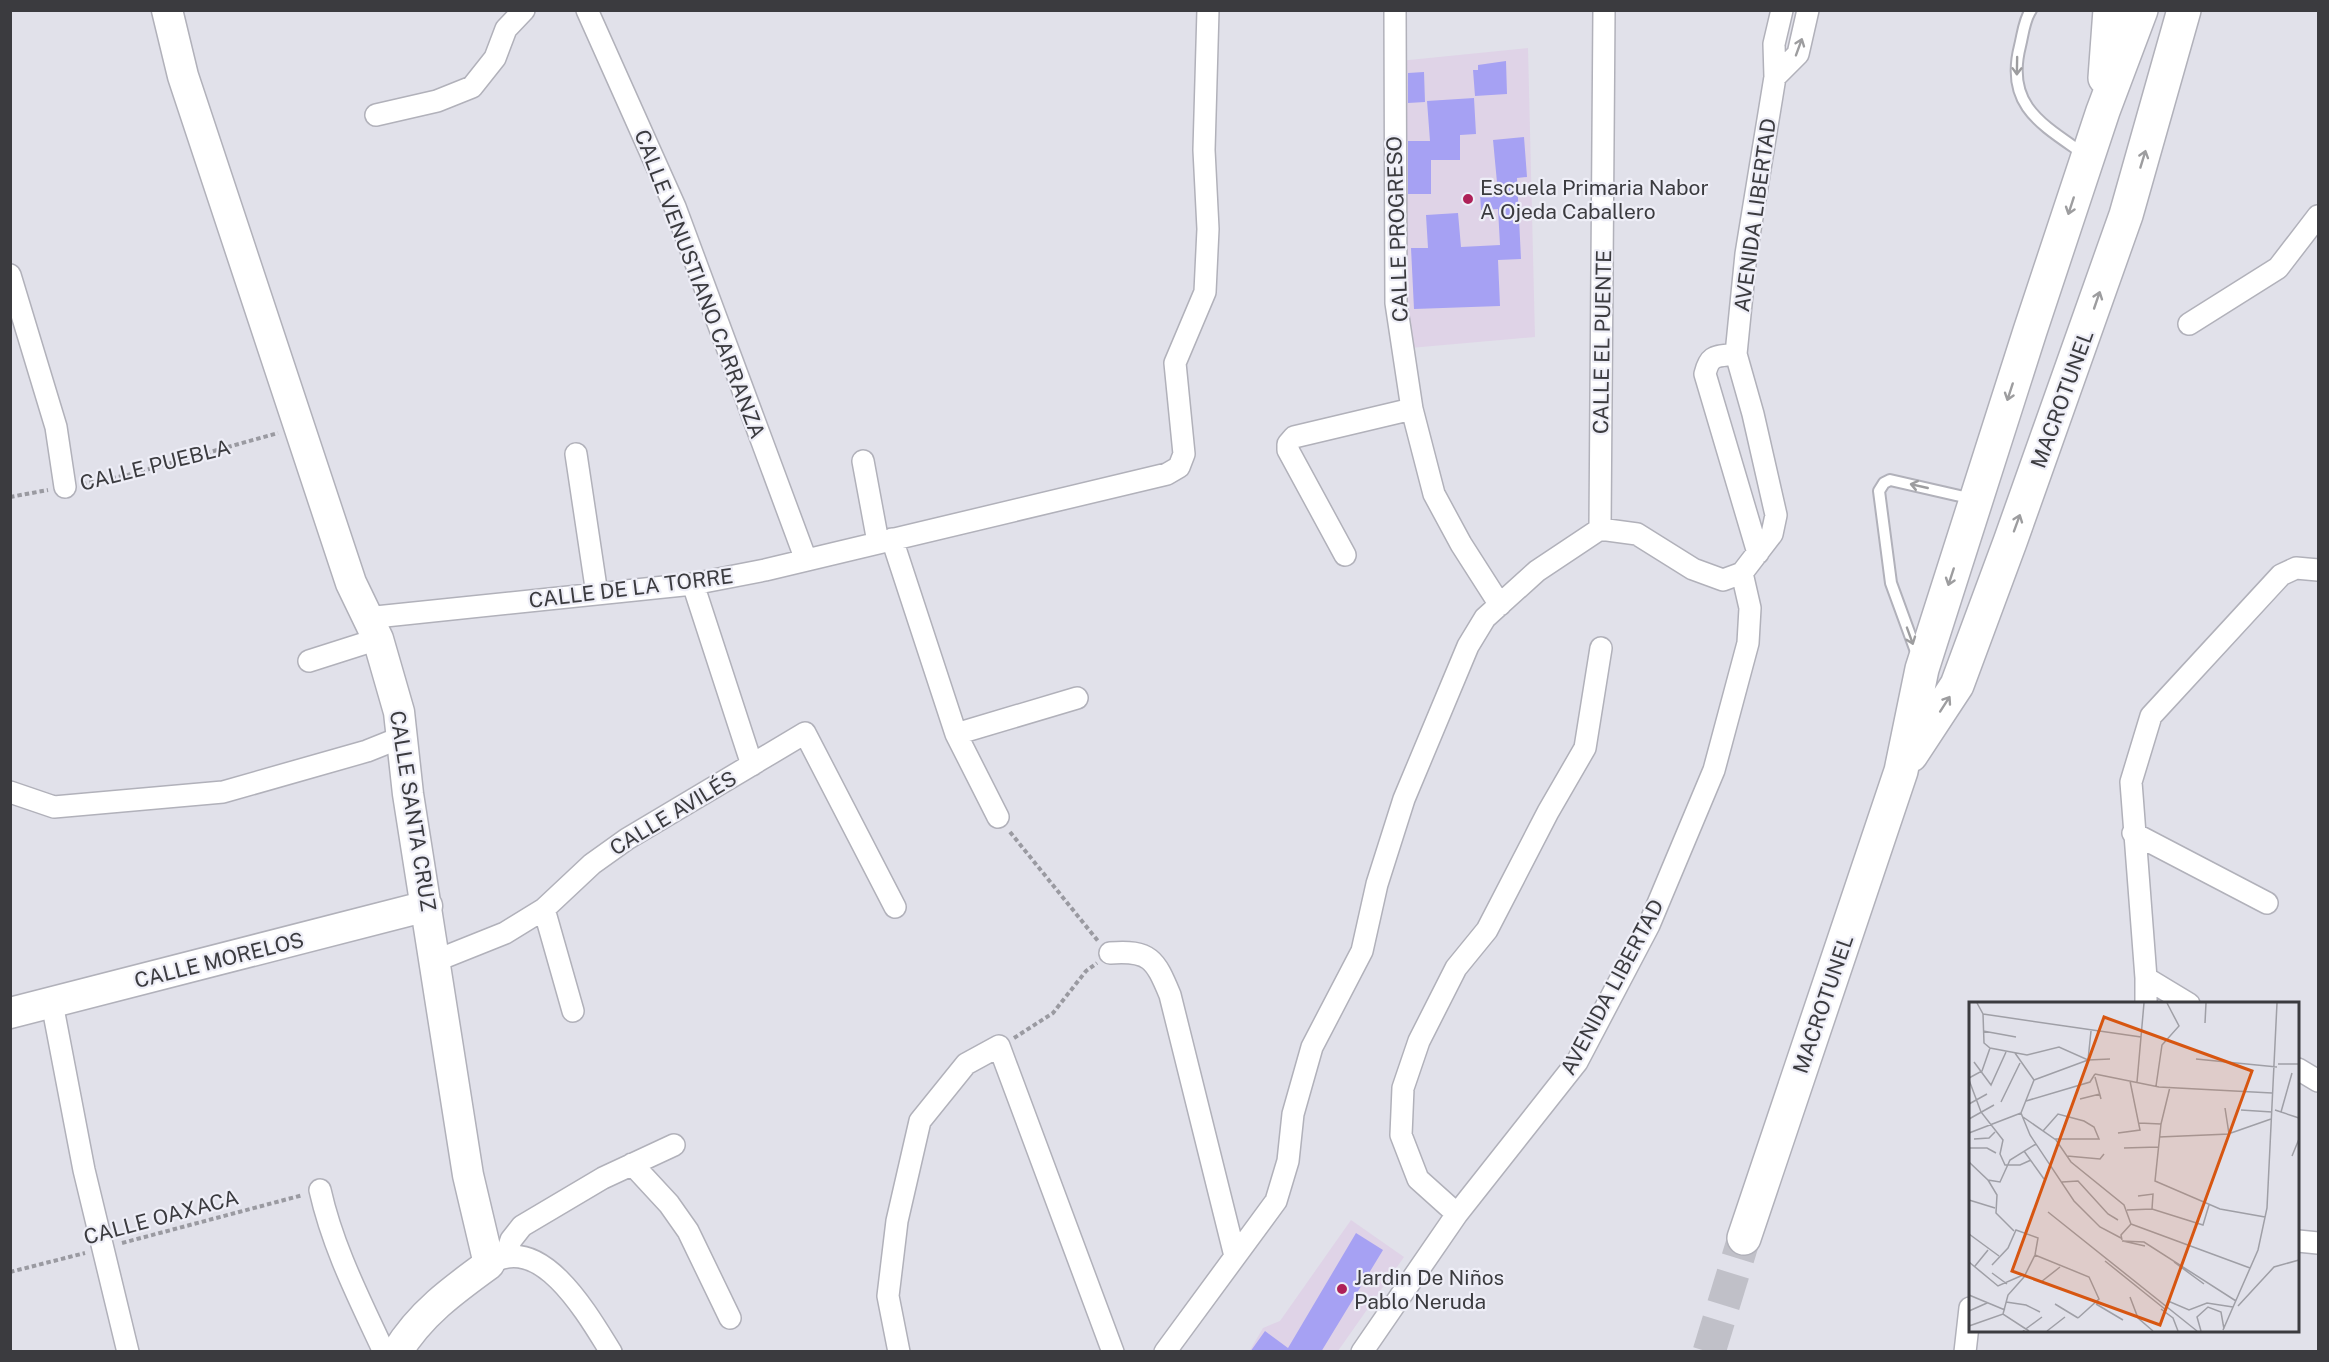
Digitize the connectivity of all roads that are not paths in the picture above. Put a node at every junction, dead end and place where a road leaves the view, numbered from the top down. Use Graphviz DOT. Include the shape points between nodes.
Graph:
graph roads {
  1 [pos="167,10"];
  2 [pos="524,10"];
  3 [pos="587,10"];
  4 [pos="1208,10"];
  5 [pos="1395,10"];
  6 [pos="1604,10"];
  7 [pos="1782,10"];
  8 [pos="1808,10"];
  9 [pos="2031,10"];
  10 [pos="2110,10"];
  11 [pos="2141,10"];
  12 [pos="2184,10"];
  13 [pos="2207,10"];
  14 [pos="1775,77"];
  15 [pos="2162,96"];
  16 [pos="2103,111"];
  17 [pos="376,115"];
  18 [pos="2088,157"];
  19 [pos="2319,216"];
  20 [pos="10,275"];
  21 [pos="2189,324"];
  22 [pos="1736,354"];
  23 [pos="1412,410"];
  24 [pos="576,454"];
  25 [pos="863,461"];
  26 [pos="64,487"];
  27 [pos="1976,500"];
  28 [pos="1600,529"];
  29 [pos="885,541"];
  30 [pos="1758,553"];
  31 [pos="1345,555"];
  32 [pos="806,560"];
  33 [pos="2319,570"];
  34 [pos="1742,573"];
  35 [pos="693,584"];
  36 [pos="597,594"];
  37 [pos="1500,605"];
  38 [pos="372,629"];
  39 [pos="1601,648"];
  40 [pos="309,661"];
  41 [pos="1922,669"];
  42 [pos="1077,698"];
  43 [pos="956,734"];
  44 [pos="402,737"];
  45 [pos="752,765"];
  46 [pos="1901,771"];
  47 [pos="10,792"];
  48 [pos="998,818"];
  49 [pos="2133,833"];
  50 [pos="2267,903"];
  51 [pos="427,906"];
  52 [pos="895,907"];
  53 [pos="544,909"];
  54 [pos="1110,953"];
  55 [pos="435,961"];
  56 [pos="2146,978"];
  57 [pos="2146,1002"];
  58 [pos="2186,1002"];
  59 [pos="52,1003"];
  60 [pos="573,1011"];
  61 [pos="10,1013"];
  62 [pos="2299,1070"];
  63 [pos="2319,1081"];
  64 [pos="674,1145"];
  65 [pos="632,1164"];
  66 [pos="320,1190"];
  67 [pos="1457,1214"];
  68 [pos="1744,1238"];
  69 [pos="1235,1256"];
  70 [pos="498,1260"];
  71 [pos="730,1318"];
  72 [pos="1969,1323"];
  73 [pos="128,1352"];
  74 [pos="384,1352"];
  75 [pos="396,1352"];
  76 [pos="610,1352"];
  77 [pos="899,1352"];
  78 [pos="1113,1352"];
  79 [pos="1165,1352"];
  80 [pos="1362,1352"];
  81 [pos="1965,1352"];
  1 -- 38 [label="street, CALLE SANTA CRUZ" via="183,76 240,250 351,583"];
  2 -- 17 [label="street" via="506,29 495,58 472,87 437,101"];
  3 -- 32 [label="street, CALLE VENUSTIANO CARRANZA" via="675,207"];
  4 -- 29 [label="street, CALLE DE LA TORRE" via="1204,150 1206,292 1175,363 1184,454 1179,467 1167,474"];
  5 -- 23 [label="street, CALLE PROGRESO" via="1396,303"];
  6 -- 28 [label="street, CALLE EL PUENTE"];
  7 -- 14 [label="street, AVENIDA LIBERTAD" via="1773,44"];
  14 -- 8 [label="street, one-way" via="1798,54"];
  9 -- 18 [label="lane, one-way" via="2015,64 2020,99 2038,122"];
  10 -- 16 [label="highway"];
  11 -- 16 [label="highway, MACROTUNEL"];
  12 -- 15 [label="highway, MACROTUNEL"];
  13 -- 15 [label="highway" via="2193,51"];
  14 -- 22 [label="street, AVENIDA LIBERTAD" via="1746,254"];
  46 -- 15 [label="highway, MACROTUNEL, one-way" via="1957,685 2067,388"];
  16 -- 18 [label="highway, MACROTUNEL"];
  18 -- 27 [label="highway, MACROTUNEL, one-way"];
  19 -- 21 [label="street" via="2278,268"];
  20 -- 26 [label="street" via="56,427"];
  22 -- 30 [label="street, AVENIDA LIBERTAD" via="1776,516 1772,534"];
  22 -- 30 [label="street" via="1712,358 1705,374"];
  23 -- 31 [label="street" via="1294,437 1288,444"];
  23 -- 37 [label="street, CALLE PROGRESO" via="1434,494"];
  24 -- 36 [label="street"];
  25 -- 29 [label="street"];
  27 -- 41 [label="highway, MACROTUNEL, one-way"];
  27 -- 41 [label="lane, one-way" via="1890,480 1879,491 1891,583"];
  28 -- 34 [label="street" via="1637,534 1714,579"];
  28 -- 37 [label="street" via="1537,571"];
  29 -- 32 [label="street, CALLE DE LA TORRE"];
  29 -- 43 [label="street"];
  30 -- 34 [label="street"];
  32 -- 35 [label="street, CALLE DE LA TORRE"];
  33 -- 49 [label="street" via="2296,568 2281,575 2151,716 2131,782"];
  34 -- 67 [label="street, AVENIDA LIBERTAD" via="1750,608 1748,643 1714,770 1649,925 1577,1062"];
  35 -- 36 [label="street, CALLE DE LA TORRE"];
  35 -- 45 [label="street, CALLE AVILÉS"];
  36 -- 38 [label="street, CALLE DE LA TORRE"];
  37 -- 69 [label="street" via="1485,618 1468,646 1404,799 1377,884 1362,951 1312,1047 1293,1114 1288,1161 1276,1201"];
  38 -- 40 [label="street, CALLE DE LA TORRE"];
  38 -- 44 [label="street, CALLE SANTA CRUZ" via="399,712"];
  39 -- 67 [label="street" via="1585,748 1487,930 1456,968 1419,1041 1403,1088 1401,1135 1418,1179"];
  41 -- 46 [label="highway, MACROTUNEL"];
  42 -- 43 [label="street"];
  43 -- 48 [label="street"];
  44 -- 47 [label="street" via="367,751 223,792 54,807"];
  44 -- 51 [label="street, CALLE SANTA CRUZ"];
  45 -- 52 [label="street" via="805,733"];
  45 -- 53 [label="street, CALLE AVILÉS" via="627,839 591,864"];
  46 -- 68 [label="highway, MACROTUNEL"];
  49 -- 50 [label="street"];
  49 -- 56 [label="street"];
  51 -- 55 [label="street, CALLE SANTA CRUZ"];
  51 -- 59 [label="street, CALLE MORELOS"];
  53 -- 55 [label="street, CALLE AVILÉS" via="504,933"];
  53 -- 60 [label="street"];
  54 -- 69 [label="street" via="1134,951 1148,957 1170,995"];
  55 -- 70 [label="street, CALLE SANTA CRUZ" via="468,1175"];
  56 -- 57 [label="street"];
  56 -- 58 [label="street"];
  59 -- 61 [label="street, CALLE MORELOS"];
  59 -- 73 [label="street" via="80,1149"];
  62 -- 63 [label="street"];
  64 -- 65 [label="street"];
  65 -- 70 [label="street" via="522,1226"];
  65 -- 71 [label="street" via="669,1204 687,1231"];
  66 -- 74 [label="street" via="340,1260"];
  67 -- 80 [label="street, AVENIDA LIBERTAD"];
  69 -- 79 [label="street"];
  70 -- 75 [label="street" via="446,1295 411,1329"];
  70 -- 76 [label="street" via="531,1258 562,1282"];
  72 -- 81 [label="street"];
  77 -- 78 [label="street" via="888,1296 897,1221 920,1121 966,1064 999,1046"];
}
